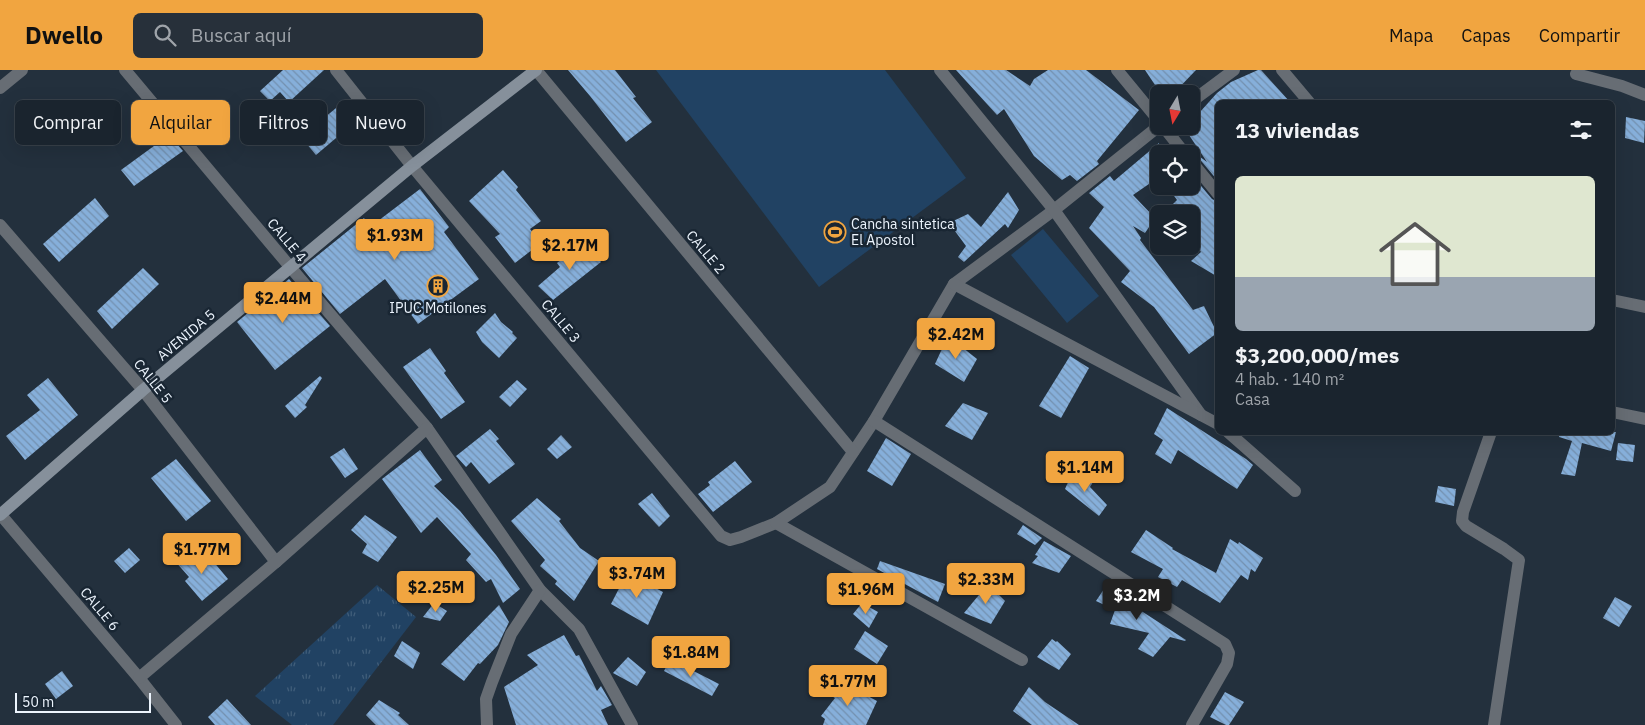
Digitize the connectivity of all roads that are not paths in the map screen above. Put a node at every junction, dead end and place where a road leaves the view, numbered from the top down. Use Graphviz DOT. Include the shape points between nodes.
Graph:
graph roads {
  1 [pos="22,70"];
  2 [pos="126,70"];
  3 [pos="336,70"];
  4 [pos="536,70"];
  5 [pos="940,70"];
  6 [pos="1117,70"];
  7 [pos="1234,70"];
  8 [pos="1282,70"];
  9 [pos="1576,74"];
  10 [pos="0,88"];
  11 [pos="1200,95"];
  12 [pos="1645,95"];
  13 [pos="1307,100"];
  14 [pos="1150,110"];
  15 [pos="1150,133"];
  16 [pos="1170,135"];
  17 [pos="1178,145"];
  18 [pos="412,166"];
  19 [pos="1200,172"];
  20 [pos="1215,190"];
  21 [pos="1054,210"];
  22 [pos="0,225"];
  23 [pos="291,268"];
  24 [pos="954,284"];
  25 [pos="1615,301"];
  26 [pos="1645,307"];
  27 [pos="143,390"];
  28 [pos="1615,413"];
  29 [pos="1201,416"];
  30 [pos="1645,419"];
  31 [pos="874,421"];
  32 [pos="1215,423"];
  33 [pos="427,428"];
  34 [pos="1231,435"];
  35 [pos="1490,435"];
  36 [pos="853,452"];
  37 [pos="1295,491"];
  38 [pos="0,515"];
  39 [pos="776,523"];
  40 [pos="276,562"];
  41 [pos="540,590"];
  42 [pos="1022,660"];
  43 [pos="139,678"];
  44 [pos="176,725"];
  45 [pos="487,725"];
  46 [pos="632,725"];
  47 [pos="1192,725"];
  48 [pos="1494,725"];
  1 -- 10 [label="street"];
  2 -- 23 [label="street, CALLE 4"];
  3 -- 18 [label="street, CALLE 3"];
  4 -- 18 [label="street, AVENIDA 5"];
  4 -- 36 [label="street, CALLE 2"];
  5 -- 21 [label="street"];
  6 -- 14 [label="street"];
  7 -- 11 [label="street"];
  8 -- 13 [label="street"];
  9 -- 12 [label="street"];
  15 -- 21 [label="street"];
  16 -- 17 [label="street"];
  18 -- 23 [label="street, AVENIDA 5"];
  18 -- 39 [label="street, CALLE 3" via="721,536 730,540 741,538"];
  19 -- 20 [label="street"];
  21 -- 24 [label="street"];
  21 -- 29 [label="street"];
  22 -- 27 [label="street, CALLE 5"];
  23 -- 27 [label="street, AVENIDA 5"];
  23 -- 33 [label="street, CALLE 4"];
  24 -- 29 [label="street"];
  24 -- 31 [label="street"];
  25 -- 26 [label="street"];
  27 -- 38 [label="street, AVENIDA 5"];
  27 -- 40 [label="street, CALLE 5"];
  28 -- 30 [label="street"];
  29 -- 32 [label="street"];
  31 -- 36 [label="street"];
  31 -- 47 [label="street" via="1225,644 1229,653 1227,664"];
  33 -- 40 [label="street"];
  33 -- 41 [label="street, CALLE 4"];
  34 -- 37 [label="street"];
  35 -- 48 [label="street" via="1462,521 1518,560"];
  36 -- 39 [label="street" via="830,487"];
  38 -- 43 [label="street, CALLE 6"];
  39 -- 42 [label="street"];
  40 -- 43 [label="street"];
  41 -- 45 [label="street" via="511,634 492,682 486,699"];
  41 -- 46 [label="street, CALLE 4" via="579,629"];
  43 -- 44 [label="street, CALLE 6"];
}
